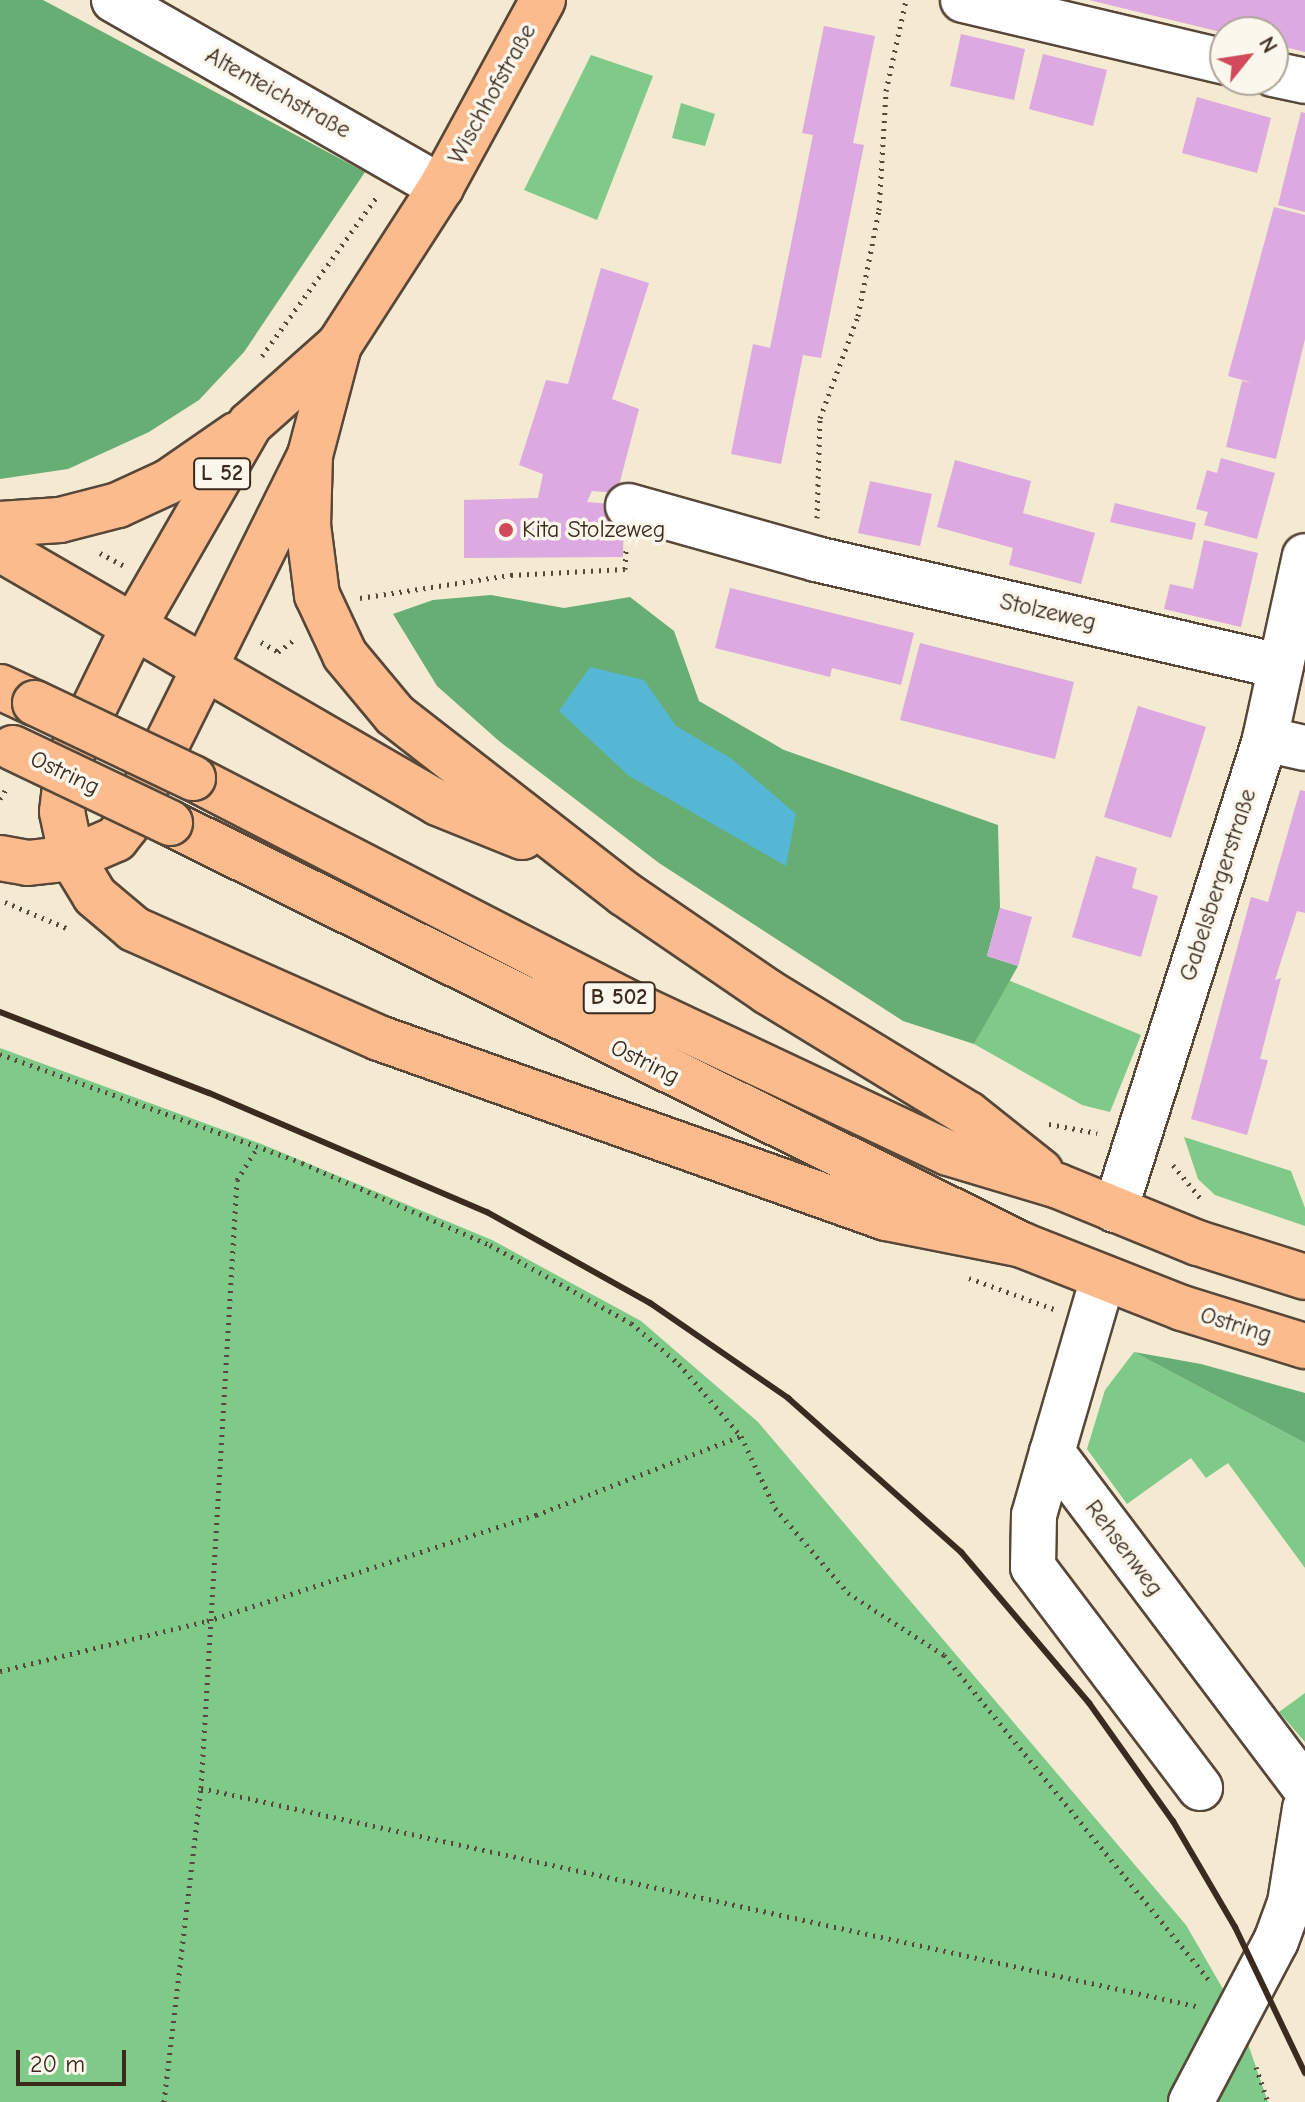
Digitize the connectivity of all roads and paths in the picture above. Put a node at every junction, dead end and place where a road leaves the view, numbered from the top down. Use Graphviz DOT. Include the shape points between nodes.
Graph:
graph roads {
  1 [pos="114,0"];
  2 [pos="543,0"];
  3 [pos="906,0"];
  4 [pos="963,0"];
  5 [pos="1209,58"];
  6 [pos="402,162"];
  7 [pos="441,187"];
  8 [pos="339,345"];
  9 [pos="256,365"];
  10 [pos="250,424"];
  11 [pos="310,455"];
  12 [pos="628,506"];
  13 [pos="0,524"];
  14 [pos="0,549"];
  15 [pos="1305,556"];
  16 [pos="816,559"];
  17 [pos="360,598"];
  18 [pos="134,626"];
  19 [pos="205,664"];
  20 [pos="1281,666"];
  21 [pos="18,695"];
  22 [pos="1285,743"];
  23 [pos="6,745"];
  24 [pos="0,858"];
  25 [pos="72,858"];
  26 [pos="580,861"];
  27 [pos="0,1054"];
  28 [pos="256,1149"];
  29 [pos="1137,1149"];
  30 [pos="1058,1186"];
  31 [pos="1208,1204"];
  32 [pos="1115,1210"];
  33 [pos="1022,1245"];
  34 [pos="1305,1277"];
  35 [pos="1103,1278"];
  36 [pos="1305,1346"];
  37 [pos="741,1436"];
  38 [pos="1052,1452"];
  39 [pos="207,1621"];
  40 [pos="0,1671"];
  41 [pos="201,1788"];
  42 [pos="1200,1788"];
  43 [pos="1305,1788"];
  44 [pos="1305,1808"];
  45 [pos="1238,2015"];
  46 [pos="164,2102"];
  47 [pos="1191,2102"];
  48 [pos="1268,2102"];
  1 -- 6 [label="street, Altenteichstraße"];
  2 -- 7 [label="main road, Wischhofstraße / L 52"];
  3 -- 16 [label="path" via="886,91 879,210 858,316 820,418"];
  4 -- 5 [label="street"];
  6 -- 7 [label="street, Altenteichstraße"];
  6 -- 9 [label="path"];
  7 -- 8 [label="main road, L 52"];
  8 -- 10 [label="main road, L 52"];
  8 -- 11 [label="main road"];
  10 -- 13 [label="main road" via="189,470 143,495 84,516"];
  10 -- 18 [label="main road, L 52"];
  11 -- 19 [label="main road, L 52"];
  11 -- 26 [label="main road" via="314,580 324,616 345,655 395,715"];
  12 -- 16 [label="street, Stolzeweg"];
  12 -- 17 [label="path" via="625,569 511,575"];
  14 -- 18 [label="main road"];
  15 -- 20 [label="street, Gabelsbergerstraße"];
  16 -- 20 [label="street, Stolzeweg"];
  18 -- 19 [label="main road"];
  18 -- 25 [label="main road, L 52" via="68,761 62,812"];
  19 -- 25 [label="main road, L 52" via="126,826 116,839"];
  19 -- 26 [label="main road" via="438,803"];
  20 -- 22 [label="street, Gabelsbergerstraße"];
  21 -- 30 [label="main road, Ostring / B 502, bridge" via="193,778 621,999 948,1153"];
  22 -- 29 [label="street, Gabelsbergerstraße"];
  23 -- 33 [label="main road, Ostring / B 502, bridge"];
  24 -- 25 [label="main road" via="28,863"];
  25 -- 33 [label="main road" via="95,896 134,929 379,1038 886,1218"];
  26 -- 30 [label="main road" via="768,992 968,1114"];
  27 -- 28 [label="path"];
  28 -- 37 [label="path" via="302,1163 490,1245 631,1323 679,1364"];
  28 -- 39 [label="path" via="237,1180"];
  29 -- 31 [label="path" via="1172,1164"];
  29 -- 32 [label="street, Gabelsbergerstraße"];
  30 -- 32 [label="main road, Ostring / B 502"];
  32 -- 34 [label="main road, Ostring / B 502"];
  33 -- 35 [label="main road, Ostring / B 502"];
  35 -- 36 [label="main road, Ostring / B 502"];
  35 -- 38 [label="street"];
  37 -- 39 [label="path" via="536,1515"];
  37 -- 45 [label="path" via="786,1520 848,1593 944,1655"];
  38 -- 42 [label="street" via="1034,1515 1033,1567"];
  38 -- 43 [label="street, Rehsenweg"];
  39 -- 40 [label="path"];
  39 -- 41 [label="path"];
  41 -- 45 [label="path"];
  41 -- 46 [label="path"];
  44 -- 45 [label="street" via="1290,1903 1266,1965"];
  45 -- 47 [label="street"];
  45 -- 48 [label="path"];
}
